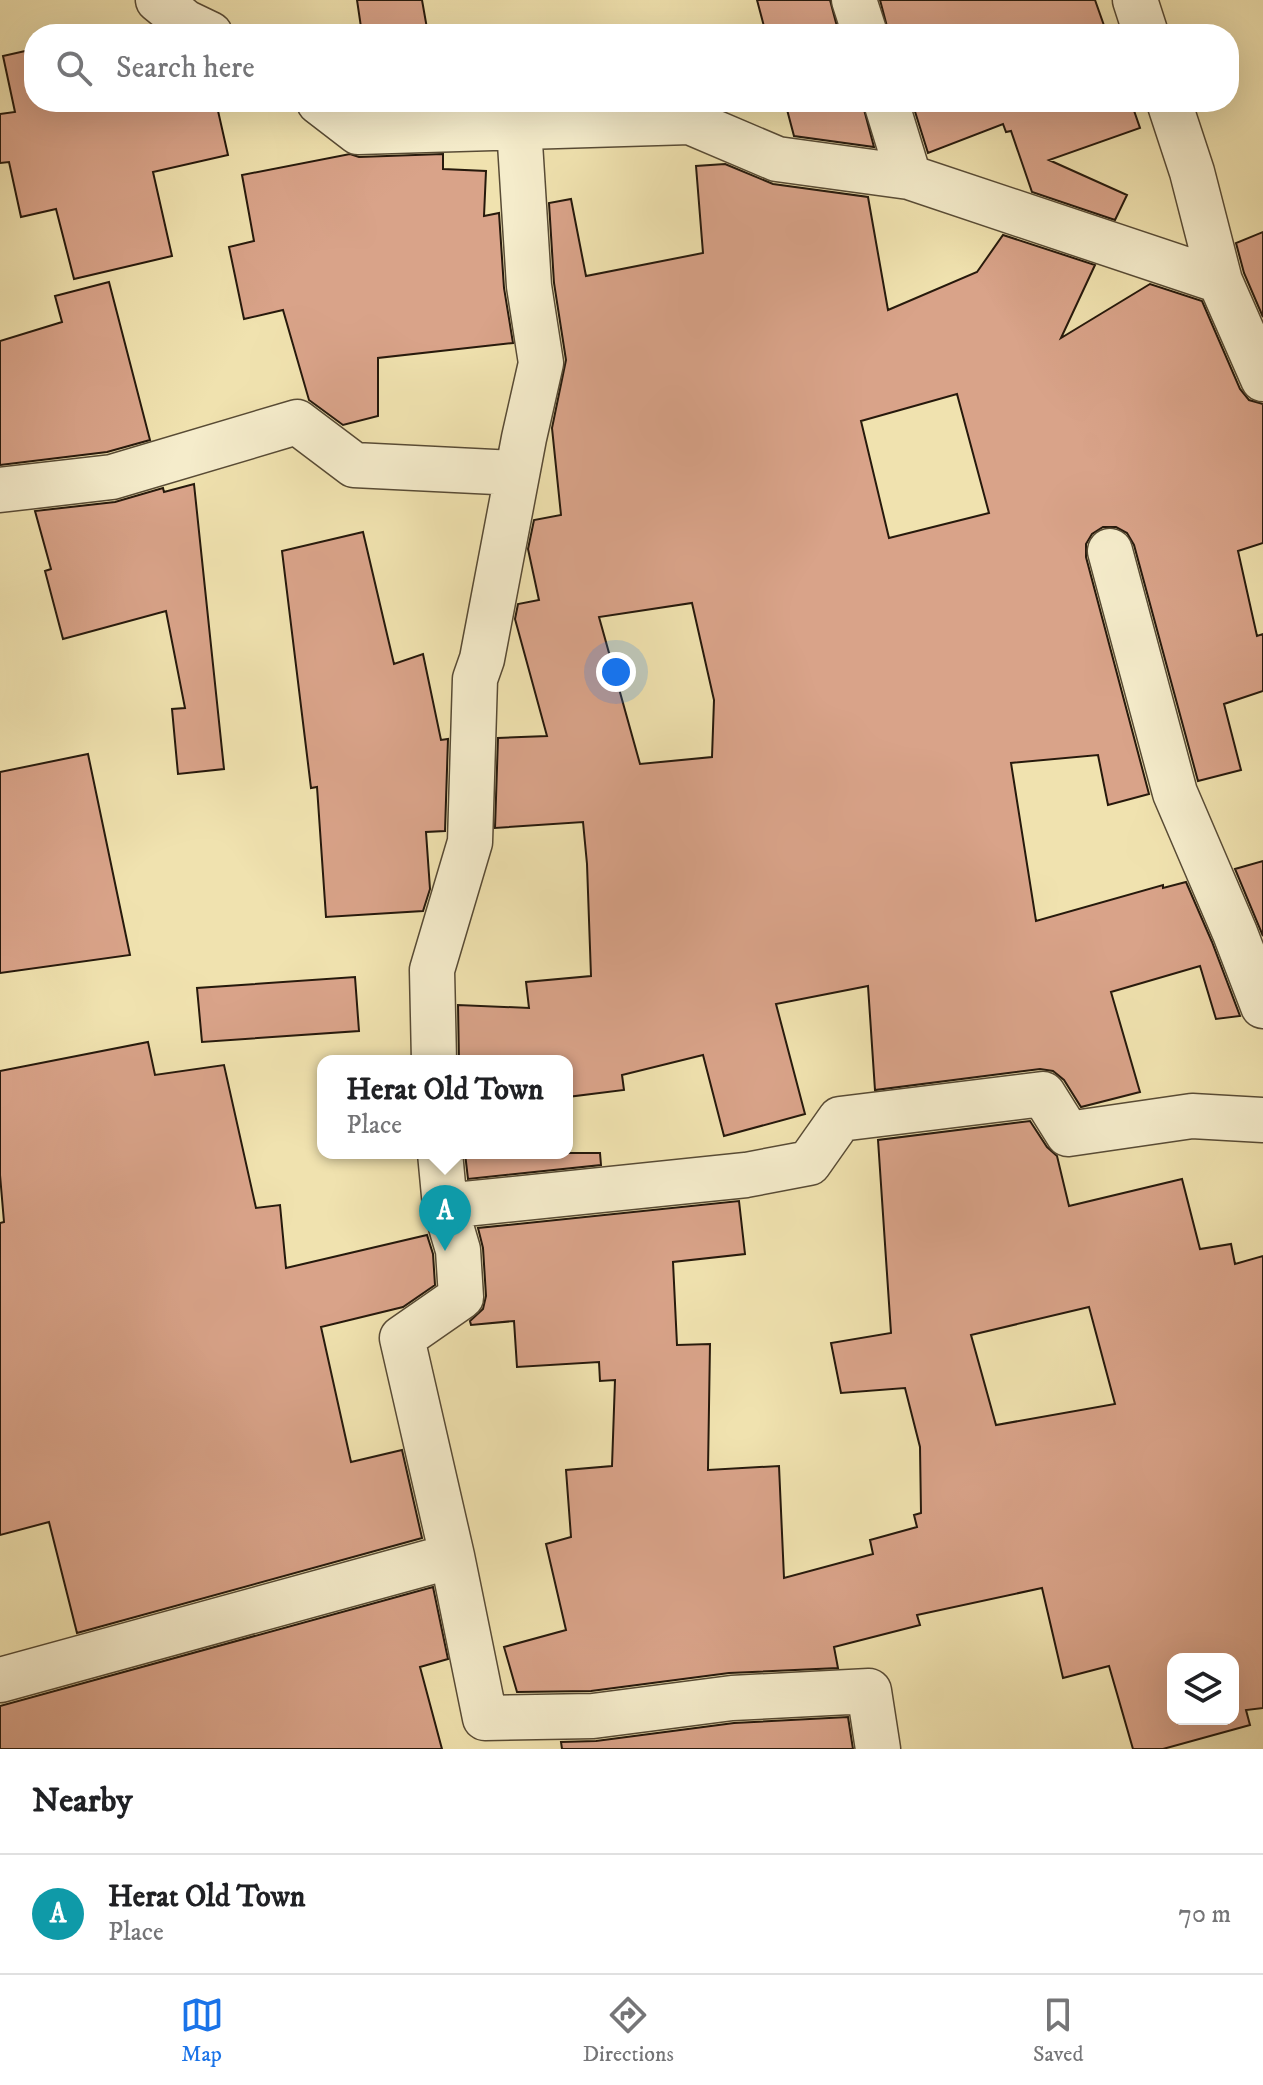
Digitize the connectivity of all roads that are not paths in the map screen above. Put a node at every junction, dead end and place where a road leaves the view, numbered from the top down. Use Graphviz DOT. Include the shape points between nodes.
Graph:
graph roads {
  1 [pos="158,0"];
  2 [pos="854,0"];
  3 [pos="1135,0"];
  4 [pos="189,24"];
  5 [pos="862,24"];
  6 [pos="1143,24"];
  7 [pos="332,112"];
  8 [pos="889,112"];
  9 [pos="1172,112"];
  10 [pos="519,127"];
  11 [pos="909,177"];
  12 [pos="1220,281"];
  13 [pos="1263,379"];
  14 [pos="517,473"];
  15 [pos="0,490"];
  16 [pos="1110,551"];
  17 [pos="1263,1006"];
  18 [pos="434,1055"];
  19 [pos="1263,1120"];
  20 [pos="441,1159"];
  21 [pos="445,1206"];
  22 [pos="452,1556"];
  23 [pos="0,1680"];
  24 [pos="878,1749"];
  1 -- 4 [label="street"];
  2 -- 5 [label="street"];
  3 -- 6 [label="street"];
  7 -- 10 [label="street" via="358,132"];
  8 -- 11 [label="street"];
  9 -- 12 [label="street"];
  10 -- 11 [label="street" via="690,122 777,159"];
  10 -- 14 [label="street" via="529,286 541,363"];
  11 -- 12 [label="street"];
  12 -- 13 [label="street"];
  14 -- 15 [label="street" via="354,465 297,422 112,477"];
  14 -- 18 [label="street" via="475,679 470,842 432,970"];
  16 -- 17 [label="street" via="1175,793"];
  19 -- 21 [label="street" via="1192,1116 1068,1134 1043,1094 840,1119 809,1163 746,1175"];
  20 -- 21 [label="street"];
  21 -- 22 [label="street" via="458,1250 461,1297 402,1338"];
  22 -- 23 [label="street"];
  22 -- 24 [label="street" via="485,1718 593,1716 732,1698 869,1691"];
}
